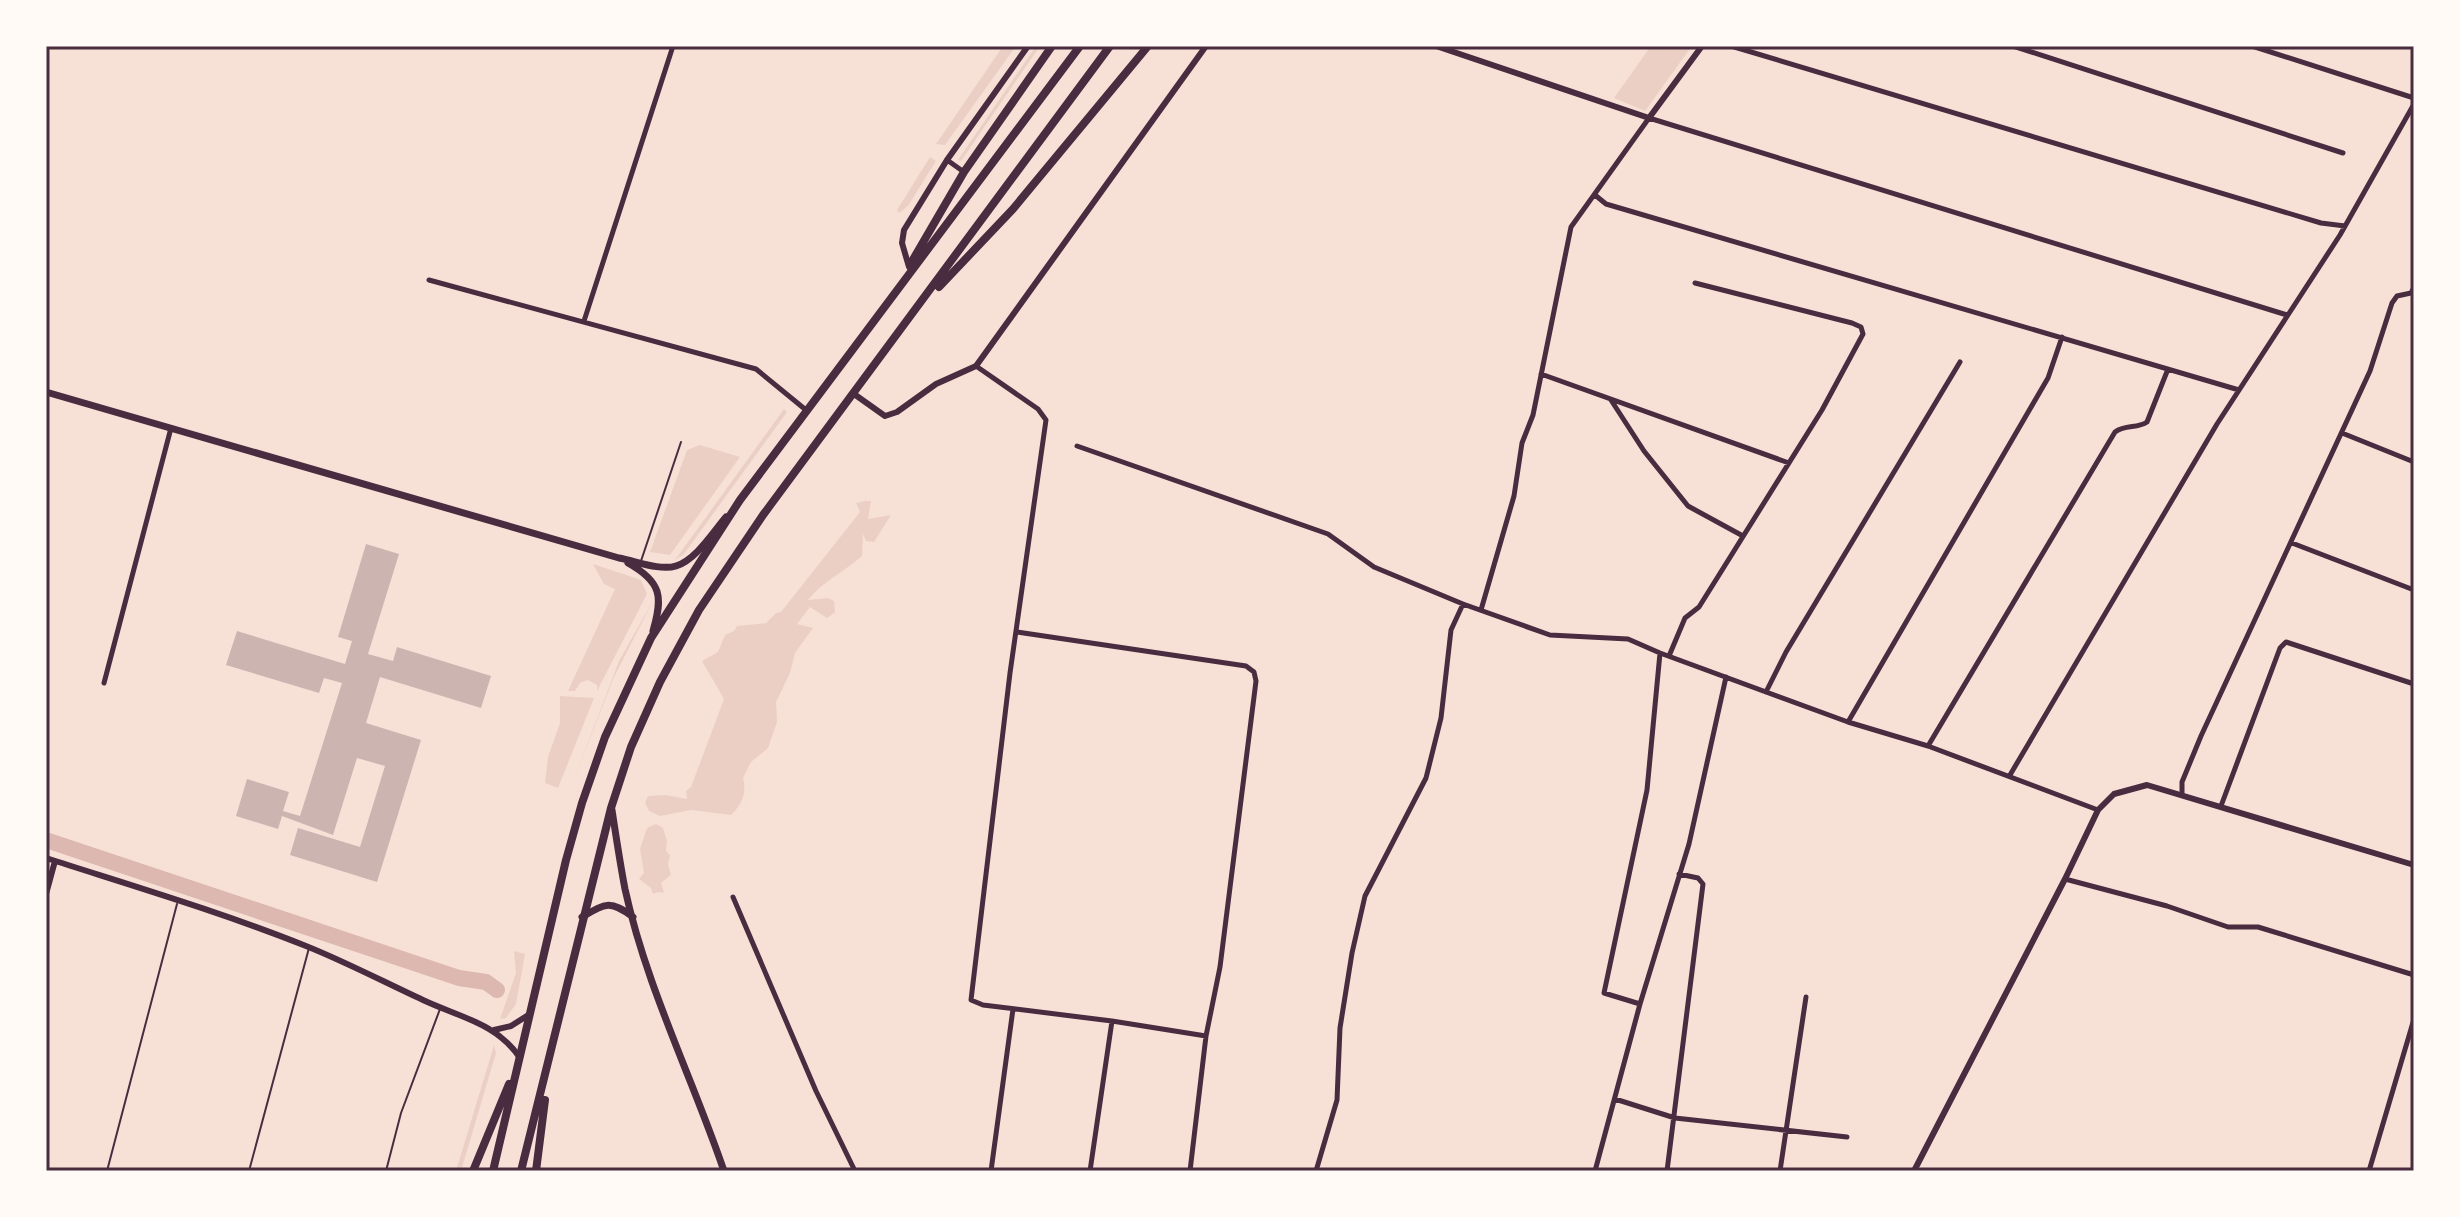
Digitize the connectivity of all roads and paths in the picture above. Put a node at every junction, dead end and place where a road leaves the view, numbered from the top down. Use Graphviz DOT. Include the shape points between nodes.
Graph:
graph roads {
  1 [pos="673,46"];
  2 [pos="1028,46"];
  3 [pos="1052,46"];
  4 [pos="1080,46"];
  5 [pos="1110,46"];
  6 [pos="1148,46"];
  7 [pos="1206,46"];
  8 [pos="1436,46"];
  9 [pos="1702,46"];
  10 [pos="1731,46"];
  11 [pos="2013,46"];
  12 [pos="2252,46"];
  13 [pos="2414,98"];
  14 [pos="2414,104"];
  15 [pos="1649,118"];
  16 [pos="2343,153"];
  17 [pos="947,160"];
  18 [pos="964,172"];
  19 [pos="1595,195"];
  20 [pos="2345,226"];
  21 [pos="909,267"];
  22 [pos="429,280"];
  23 [pos="1695,283"];
  24 [pos="2414,287"];
  25 [pos="892,296"];
  26 [pos="915,313"];
  27 [pos="2287,315"];
  28 [pos="584,321"];
  29 [pos="2062,337"];
  30 [pos="1960,362"];
  31 [pos="976,366"];
  32 [pos="2168,369"];
  33 [pos="1541,374"];
  34 [pos="2239,390"];
  35 [pos="46,392"];
  36 [pos="854,394"];
  37 [pos="1610,399"];
  38 [pos="806,410"];
  39 [pos="171,427"];
  40 [pos="2342,433"];
  41 [pos="681,442"];
  42 [pos="1077,446"];
  43 [pos="2414,462"];
  44 [pos="1789,463"];
  45 [pos="740,500"];
  46 [pos="1743,536"];
  47 [pos="2292,543"];
  48 [pos="619,558"];
  49 [pos="641,562"];
  50 [pos="2414,590"];
  51 [pos="1463,604"];
  52 [pos="1481,610"];
  53 [pos="1017,632"];
  54 [pos="651,638"];
  55 [pos="1660,653"];
  56 [pos="1669,656"];
  57 [pos="1726,677"];
  58 [pos="104,683"];
  59 [pos="2414,684"];
  60 [pos="1766,692"];
  61 [pos="1848,722"];
  62 [pos="1928,746"];
  63 [pos="2010,775"];
  64 [pos="2182,793"];
  65 [pos="2221,806"];
  66 [pos="611,808"];
  67 [pos="2098,810"];
  68 [pos="46,858"];
  69 [pos="55,861"];
  70 [pos="2414,865"];
  71 [pos="1679,874"];
  72 [pos="2065,879"];
  73 [pos="46,894"];
  74 [pos="733,897"];
  75 [pos="178,899"];
  76 [pos="582,917"];
  77 [pos="633,917"];
  78 [pos="309,947"];
  79 [pos="2414,975"];
  80 [pos="1806,997"];
  81 [pos="1640,1004"];
  82 [pos="440,1008"];
  83 [pos="1013,1009"];
  84 [pos="530,1014"];
  85 [pos="2414,1019"];
  86 [pos="1112,1021"];
  87 [pos="494,1030"];
  88 [pos="1206,1036"];
  89 [pos="2404,1052"];
  90 [pos="2414,1055"];
  91 [pos="520,1058"];
  92 [pos="549,1067"];
  93 [pos="1615,1099"];
  94 [pos="1675,1118"];
  95 [pos="1786,1131"];
  96 [pos="1847,1137"];
  97 [pos="107,1171"];
  98 [pos="249,1171"];
  99 [pos="386,1171"];
  100 [pos="473,1171"];
  101 [pos="493,1171"];
  102 [pos="521,1171"];
  103 [pos="536,1171"];
  104 [pos="724,1171"];
  105 [pos="855,1171"];
  106 [pos="991,1171"];
  107 [pos="1090,1171"];
  108 [pos="1190,1171"];
  109 [pos="1316,1171"];
  110 [pos="1595,1171"];
  111 [pos="1667,1171"];
  112 [pos="1780,1171"];
  113 [pos="1914,1171"];
  114 [pos="2369,1171"];
  1 -- 28 [label="street"];
  2 -- 17 [label="street"];
  3 -- 18 [label="highway"];
  4 -- 25 [label="highway"];
  5 -- 26 [label="highway"];
  6 -- 26 [label="highway" via="1013,209"];
  7 -- 31 [label="street"];
  8 -- 15 [label="street"];
  9 -- 15 [label="street"];
  10 -- 20 [label="street"];
  11 -- 16 [label="street"];
  12 -- 13 [label="street"];
  14 -- 20 [label="street"];
  15 -- 19 [label="street"];
  15 -- 27 [label="street"];
  17 -- 18 [label="street"];
  17 -- 21 [label="street" via="904,230"];
  18 -- 21 [label="highway"];
  19 -- 29 [label="street" via="1606,204"];
  19 -- 33 [label="street" via="1571,227"];
  20 -- 27 [label="street"];
  21 -- 25 [label="highway"];
  22 -- 28 [label="street"];
  23 -- 44 [label="street" via="1861,327 1861,343"];
  24 -- 40 [label="street" via="2392,303"];
  25 -- 38 [label="highway"];
  26 -- 36 [label="highway"];
  27 -- 34 [label="street"];
  28 -- 38 [label="street" via="756,369"];
  29 -- 32 [label="street"];
  29 -- 61 [label="street" via="2048,378"];
  30 -- 60 [label="street"];
  31 -- 36 [label="street" via="885,416"];
  31 -- 53 [label="street" via="1046,420"];
  32 -- 34 [label="street"];
  32 -- 62 [label="street" via="2147,422 2115,432"];
  33 -- 37 [label="street"];
  33 -- 52 [label="street"];
  34 -- 63 [label="street"];
  35 -- 39 [label="main road"];
  36 -- 66 [label="highway" via="699,610 631,747"];
  37 -- 44 [label="street"];
  37 -- 46 [label="street" via="1688,506"];
  38 -- 45 [label="highway"];
  39 -- 48 [label="main road"];
  39 -- 58 [label="street"];
  40 -- 43 [label="street"];
  40 -- 47 [label="street"];
  41 -- 49 [label="lane"];
  42 -- 51 [label="street" via="1328,534 1374,567"];
  44 -- 46 [label="street"];
  45 -- 49 [label="main road" via="678,566"];
  45 -- 54 [label="highway"];
  46 -- 56 [label="street" via="1699,607 1685,618"];
  47 -- 50 [label="street"];
  47 -- 64 [label="street" via="2201,736"];
  48 -- 49 [label="main road"];
  48 -- 54 [label="main road" via="656,585 660,610"];
  51 -- 52 [label="street"];
  51 -- 109 [label="street" via="1451,630 1441,718 1426,778 1365,896 1340,1028 1337,1100"];
  52 -- 55 [label="street" via="1550,635 1628,639"];
  53 -- 83 [label="street" via="970,996 974,1003"];
  53 -- 88 [label="street" via="1246,666 1254,672 1222,952"];
  54 -- 84 [label="highway" via="605,737 582,803"];
  55 -- 56 [label="street"];
  55 -- 81 [label="street" via="1647,790 1604,993"];
  56 -- 57 [label="street"];
  57 -- 60 [label="street"];
  57 -- 71 [label="street"];
  59 -- 65 [label="street" via="2286,642"];
  60 -- 61 [label="street"];
  61 -- 62 [label="street"];
  62 -- 63 [label="street"];
  63 -- 67 [label="street"];
  64 -- 65 [label="street"];
  64 -- 67 [label="street" via="2147,785 2130,788 2114,794"];
  65 -- 70 [label="street"];
  66 -- 76 [label="highway"];
  66 -- 77 [label="main road"];
  67 -- 72 [label="street"];
  68 -- 69 [label="street"];
  69 -- 73 [label="street"];
  69 -- 75 [label="street"];
  71 -- 81 [label="street"];
  71 -- 94 [label="street" via="1703,884"];
  72 -- 79 [label="street" via="2228,927 2258,927"];
  72 -- 113 [label="street"];
  74 -- 105 [label="street"];
  75 -- 78 [label="street"];
  75 -- 97 [label="lane"];
  76 -- 77 [label="main road" via="609,904"];
  76 -- 92 [label="highway"];
  77 -- 104 [label="main road"];
  78 -- 82 [label="street"];
  78 -- 98 [label="lane"];
  80 -- 95 [label="street"];
  81 -- 93 [label="street"];
  82 -- 87 [label="street"];
  82 -- 99 [label="lane" via="401,1113"];
  83 -- 86 [label="street"];
  83 -- 106 [label="street"];
  84 -- 87 [label="street"];
  84 -- 91 [label="highway"];
  85 -- 89 [label="street"];
  86 -- 88 [label="street"];
  86 -- 107 [label="street"];
  87 -- 91 [label="street"];
  88 -- 108 [label="street"];
  89 -- 90 [label="street"];
  89 -- 114 [label="street"];
  91 -- 100 [label="highway"];
  91 -- 101 [label="highway"];
  92 -- 102 [label="highway"];
  92 -- 103 [label="highway"];
  93 -- 94 [label="street"];
  93 -- 110 [label="street"];
  94 -- 95 [label="street"];
  94 -- 111 [label="street"];
  95 -- 96 [label="street"];
  95 -- 112 [label="street"];
}
